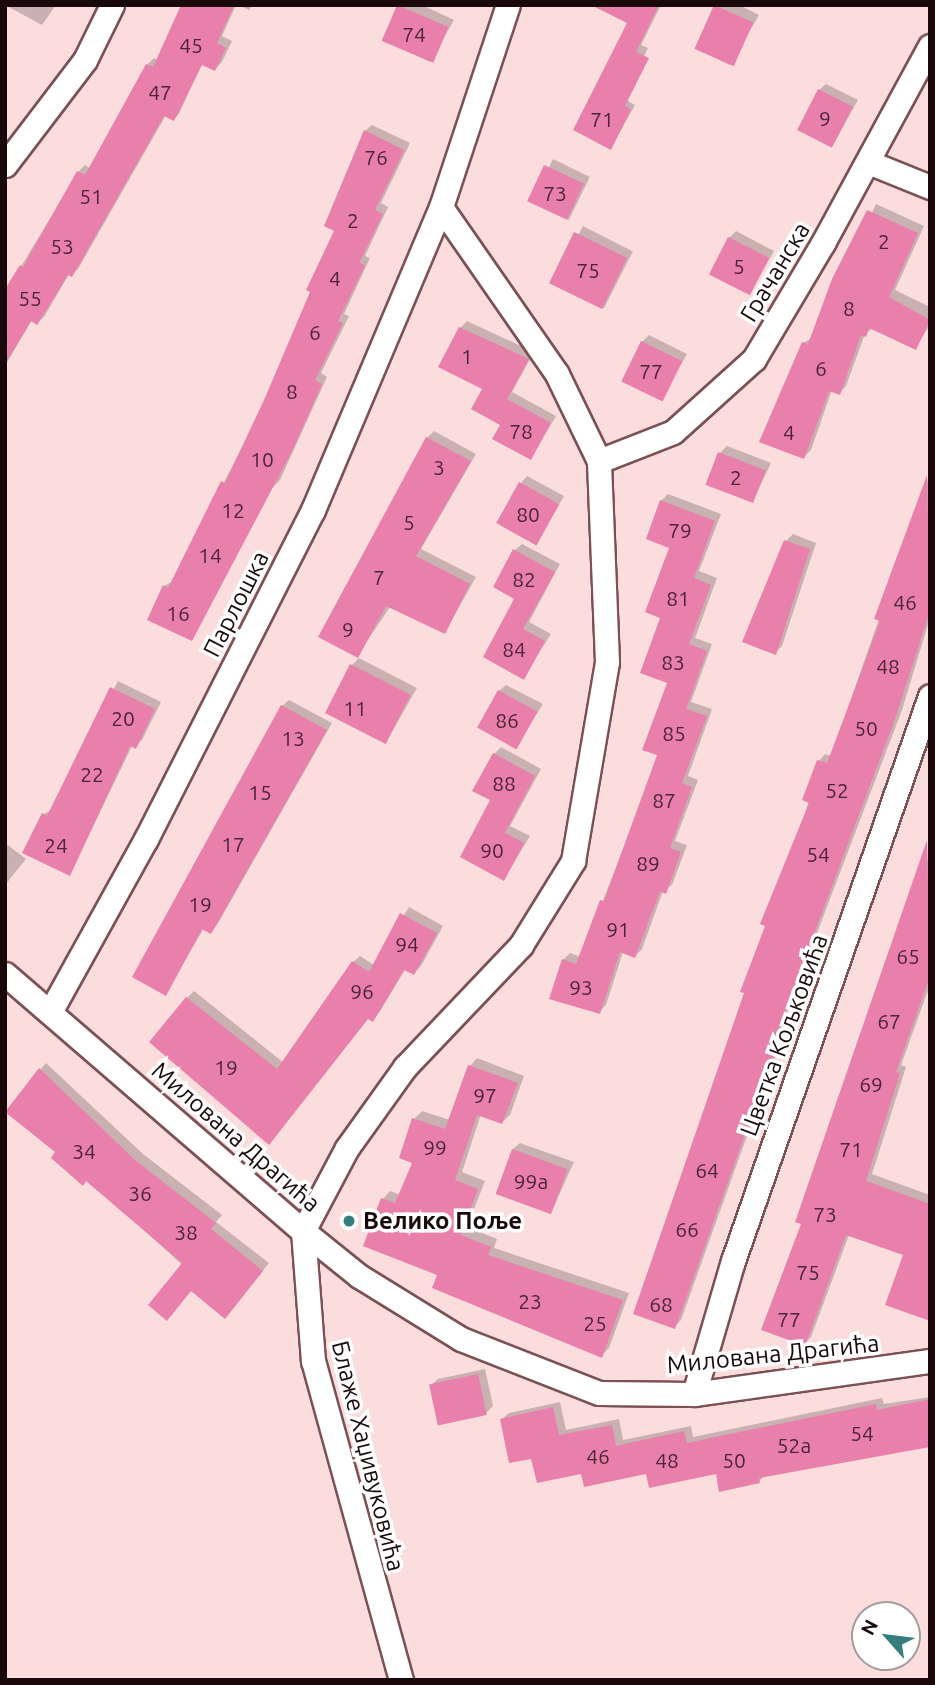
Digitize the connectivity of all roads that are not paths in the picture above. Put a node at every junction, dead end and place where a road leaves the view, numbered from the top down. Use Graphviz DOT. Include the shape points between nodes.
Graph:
graph roads {
  1 [pos="112,5"];
  2 [pos="508,5"];
  3 [pos="930,46"];
  4 [pos="868,162"];
  5 [pos="5,165"];
  6 [pos="930,187"];
  7 [pos="441,207"];
  8 [pos="599,461"];
  9 [pos="930,696"];
  10 [pos="5,974"];
  11 [pos="50,1012"];
  12 [pos="303,1231"];
  13 [pos="930,1361"];
  14 [pos="694,1394"];
  15 [pos="401,1680"];
  1 -- 5 [label="street" via="85,60"];
  2 -- 7 [label="street"];
  3 -- 4 [label="street, Грачанска"];
  4 -- 6 [label="street"];
  4 -- 8 [label="street, Грачанска" via="754,359 673,432"];
  7 -- 8 [label="street" via="557,374"];
  7 -- 11 [label="street, Парлошка" via="313,510 146,839"];
  8 -- 12 [label="street" via="607,662 573,861 521,945 405,1067 347,1148"];
  9 -- 14 [label="street, Цветка Кољковића" via="742,1235"];
  10 -- 11 [label="street, Милована Драгића"];
  11 -- 12 [label="street, Милована Драгића"];
  12 -- 14 [label="street, Милована Драгића" via="359,1276 461,1339 598,1393"];
  12 -- 15 [label="street, Блаже Хаџивуковића" via="313,1361"];
  13 -- 14 [label="street, Милована Драгића"];
}
